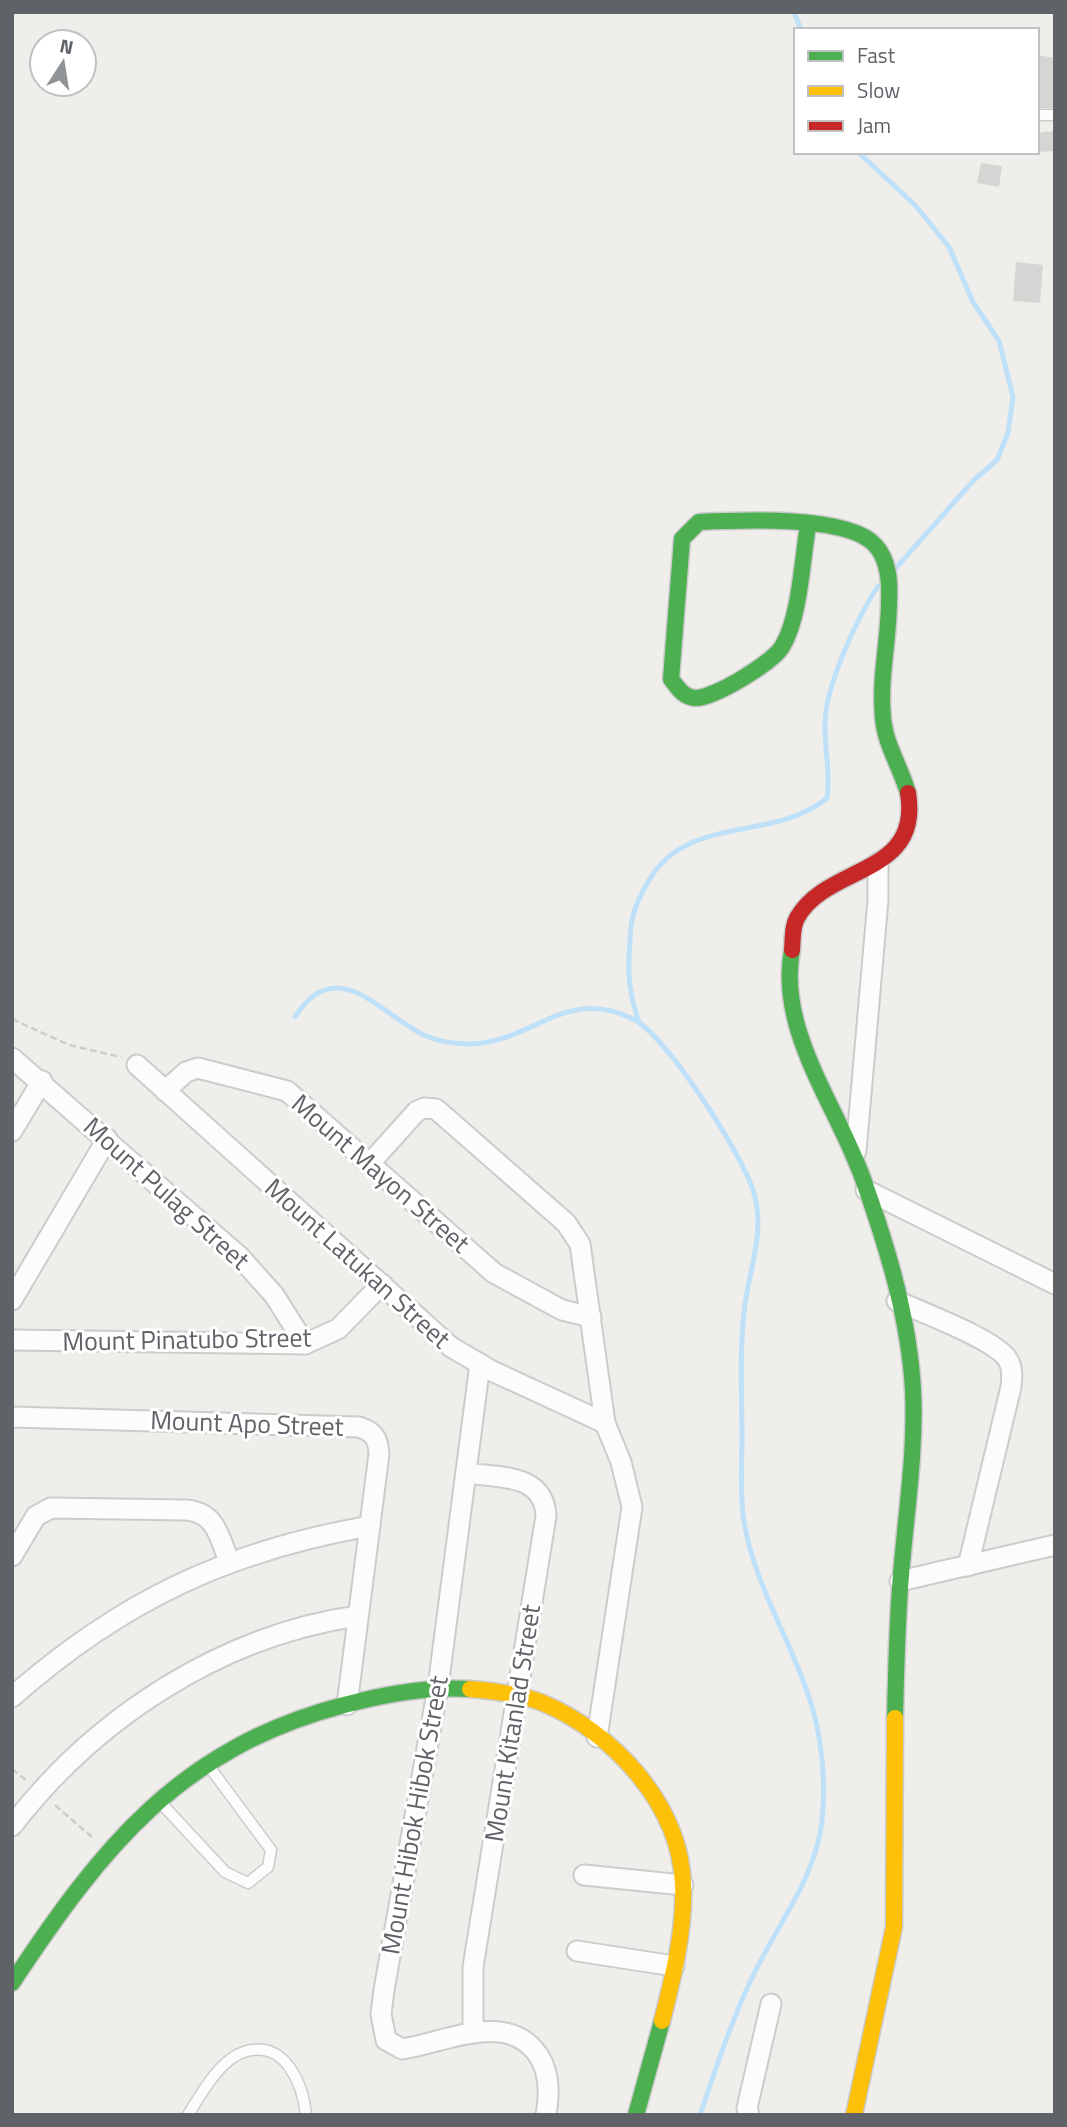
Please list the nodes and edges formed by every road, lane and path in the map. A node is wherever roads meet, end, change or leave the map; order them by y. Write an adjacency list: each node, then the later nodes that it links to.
1 (1042, 115): 2 (lane)
2 (1055, 115)
3 (808, 526): 3 (street); 4 (street)
4 (878, 863): 12 (street); 12 (street)
5 (12, 1019): 7 (path)
6 (12, 1058): 8 (street, Mount Pulag Street)
7 (137, 1065): 9 (street, Mount Latukan Street)
8 (42, 1081): 10 (street); 11 (street, Mount Pulag Street)
9 (166, 1091): 13 (street, Mount Mayon Street); 15 (street, Mount Latukan Street)
10 (12, 1131)
11 (107, 1139): 17 (street); 21 (street, Mount Pulag Street)
12 (855, 1156): 14 (street)
13 (370, 1162): 19 (street, Mount Mayon Street); 19 (street)
14 (866, 1190): 16 (street); 18 (street)
15 (382, 1284): 21 (street, Mount Pinatubo Street); 22 (street, Mount Latukan Street)
16 (1055, 1284)
17 (12, 1300)
18 (897, 1301): 30 (street); 31 (street)
19 (590, 1317): 24 (street)
20 (12, 1340): 21 (street, Mount Pinatubo Street)
21 (305, 1344)
22 (480, 1364): 24 (street, Mount Latukan Street); 25 (street, Mount Hibok Hibok Street)
23 (12, 1417): 26 (street, Mount Apo Street)
24 (605, 1423): 37 (street)
25 (466, 1473): 33 (street, Mount Hibok Hibok Street); 34 (street, Mount Kitanlad Street)
26 (370, 1526): 29 (street); 32 (street, Mount Apo Street)
27 (1055, 1545): 30 (street)
28 (12, 1556): 29 (street)
29 (229, 1562): 35 (street)
30 (968, 1566): 31 (street)
31 (900, 1581): 56 (street)
32 (358, 1616): 36 (street, Mount Apo Street); 40 (street)
33 (438, 1687): 34 (street); 36 (street); 50 (street, Mount Hibok Hibok Street)
34 (517, 1695): 37 (street); 50 (street, Mount Kitanlad Street)
35 (12, 1697)
36 (347, 1705): 38 (street)
37 (597, 1737): 45 (street)
38 (206, 1763): 41 (street); 41 (lane)
39 (12, 1769): 40 (path)
40 (40, 1793): 42 (street); 43 (path)
41 (159, 1800): 43 (street)
42 (12, 1826)
43 (108, 1851): 48 (street)
44 (584, 1875): 45 (street)
45 (683, 1885): 47 (street)
46 (577, 1951): 47 (street)
47 (674, 1966): 55 (street)
48 (12, 1983)
49 (771, 2004): 51 (street)
50 (472, 2033): 54 (street, Mount Hibok Hibok Street)
51 (746, 2112)
52 (188, 2115): 53 (lane)
53 (306, 2115)
54 (546, 2115)
55 (636, 2115)
56 (854, 2115)

